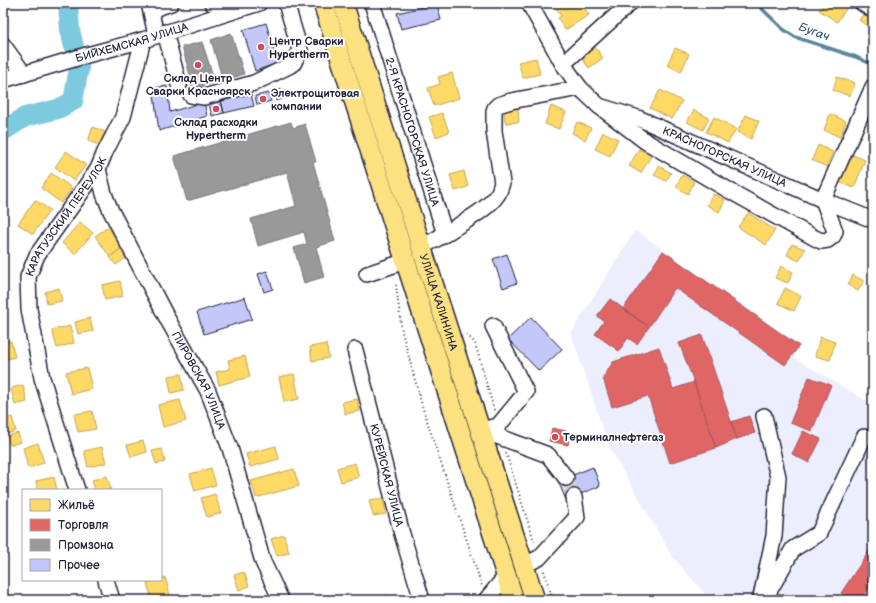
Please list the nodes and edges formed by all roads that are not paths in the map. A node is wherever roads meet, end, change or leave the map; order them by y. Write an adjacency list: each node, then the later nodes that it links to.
1 (170, 3): 12 (street)
2 (212, 3): 3 (street)
3 (217, 3)
4 (259, 3): 14 (street, БИЙХЕМСКАЯ УЛИЦА)
5 (286, 3): 22 (street)
6 (323, 3): 29 (main road, УЛИЦА КАЛИНИНА)
7 (343, 3): 28 (main road, УЛИЦА КАЛИНИНА)
8 (372, 3): 27 (street, 2-Я КРАСНОГОРСКАЯ УЛИЦА)
9 (529, 3): 16 (street, КРАСНОГОРСКАЯ УЛИЦА)
10 (630, 3): 16 (street)
11 (862, 3): 13 (street)
12 (150, 6): 14 (street)
13 (873, 10)
14 (155, 36): 17 (street, БИЙХЕМСКАЯ УЛИЦА); 19 (street); 24 (street, КАРАТУЗСКИЙ ПЕРЕУЛОК)
15 (3, 45): 17 (street)
16 (563, 64): 21 (street, КРАСНОГОРСКАЯ УЛИЦА)
17 (24, 74): 18 (street, БИЙХЕМСКАЯ УЛИЦА)
18 (3, 80)
19 (179, 85)
20 (873, 87): 25 (street)
21 (580, 88): 23 (street, КРАСНОГОРСКАЯ УЛИЦА); 27 (street)
22 (191, 95)
23 (599, 106): 25 (street, КРАСНОГОРСКАЯ УЛИЦА); 25 (street)
24 (98, 169): 40 (street, КАРАТУЗСКИЙ ПЕРЕУЛОК); 46 (street, ПИРОВСКАЯ УЛИЦА)
25 (823, 200): 26 (street, КРАСНОГОРСКАЯ УЛИЦА)
26 (873, 220)
27 (445, 234): 28 (street)
28 (421, 246): 33 (main road, УЛИЦА КАЛИНИНА)
29 (400, 263): 30 (street); 34 (main road, УЛИЦА КАЛИНИНА)
30 (367, 274)
31 (493, 326): 36 (street)
32 (355, 350): 47 (street, КУРЕЙСКАЯ УЛИЦА)
33 (458, 361): 34 (main road); 36 (main road, УЛИЦА КАЛИНИНА)
34 (439, 366): 37 (main road, УЛИЦА КАЛИНИНА)
35 (764, 416): 51 (street)
36 (480, 430): 37 (main road); 39 (street); 42 (main road, УЛИЦА КАЛИНИНА)
37 (461, 436): 43 (main road, УЛИЦА КАЛИНИНА)
38 (864, 437): 52 (street)
39 (566, 478)
40 (78, 489)
41 (574, 496): 42 (street)
42 (524, 565): 50 (main road, УЛИЦА КАЛИНИНА)
43 (506, 576): 48 (street); 49 (main road, УЛИЦА КАЛИНИНА)
44 (106, 581): 45 (street)
45 (112, 600)
46 (281, 600)
47 (422, 600)
48 (486, 600)
49 (514, 600)
50 (535, 600)
51 (760, 600)
52 (764, 600)

